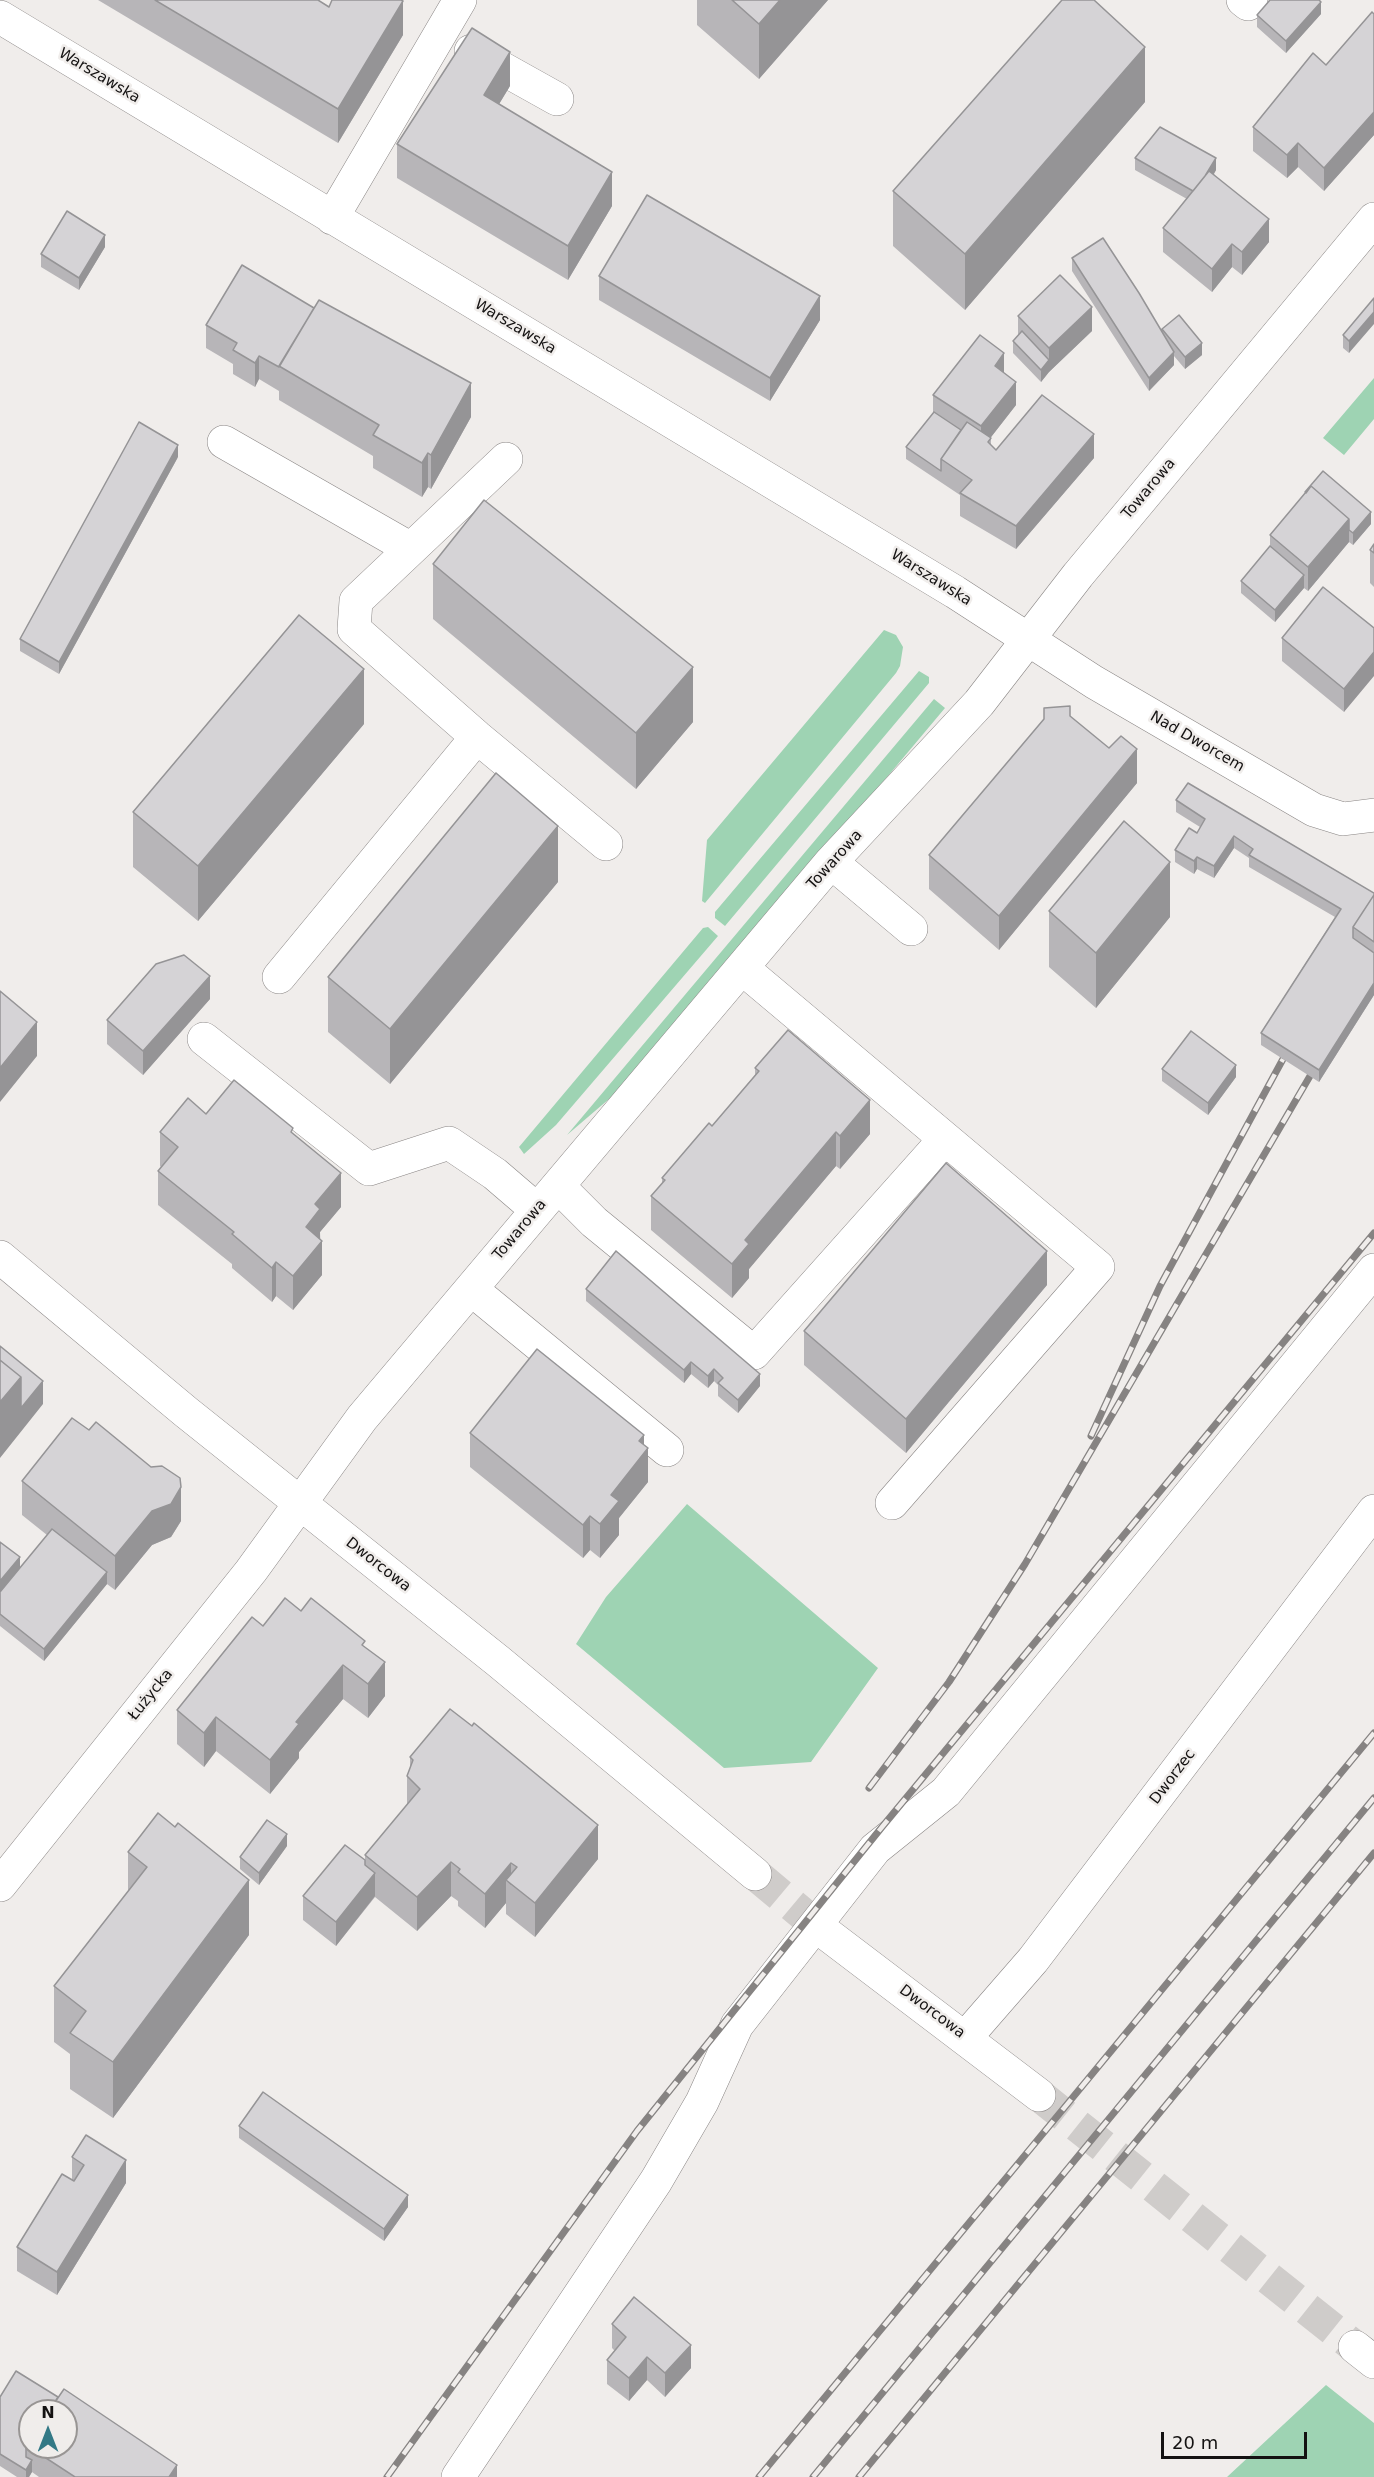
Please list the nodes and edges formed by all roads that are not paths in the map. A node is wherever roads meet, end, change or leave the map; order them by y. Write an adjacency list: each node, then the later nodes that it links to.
1 (460, 0): 5 (street)
2 (1243, 0): 3 (street)
3 (1251, 0)
4 (0, 17): 7 (street, Warszawska)
5 (441, 34): 6 (street); 7 (street)
6 (557, 99)
7 (332, 218): 12 (street, Warszawska)
8 (1374, 219): 12 (street, Towarowa)
9 (224, 442): 11 (street)
10 (506, 459): 11 (street)
11 (411, 549): 13 (street)
12 (1028, 640): 14 (street, Nad Dworcem); 16 (street, Towarowa)
13 (477, 737): 15 (street); 19 (street)
14 (1374, 815)
15 (606, 844)
16 (831, 862): 17 (street); 18 (street, Towarowa)
17 (911, 929)
18 (742, 968): 21 (street); 22 (street, Towarowa)
19 (279, 977)
20 (204, 1039): 22 (street)
21 (945, 1139): 22 (street); 28 (street)
22 (548, 1198): 25 (street, Towarowa)
23 (0, 1257): 27 (street, Dworcowa)
24 (1374, 1270): 35 (street)
25 (471, 1289): 26 (street); 27 (street, Towarowa)
26 (667, 1450)
27 (299, 1503): 30 (street, Dworcowa); 31 (street, Łużycka)
28 (892, 1503)
29 (1374, 1511): 33 (street, Dworzec)
30 (755, 1874)
31 (0, 1885)
32 (823, 1931): 33 (street, Dworcowa)
33 (966, 2037): 34 (street, Dworcowa)
34 (1039, 2095)
35 (458, 2477)

